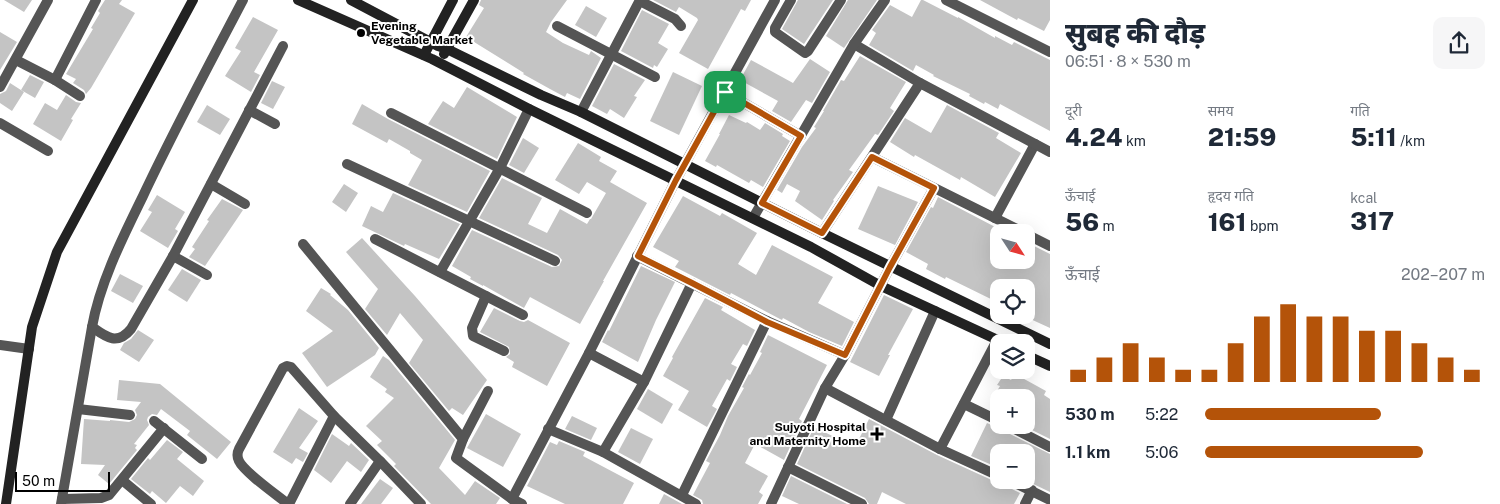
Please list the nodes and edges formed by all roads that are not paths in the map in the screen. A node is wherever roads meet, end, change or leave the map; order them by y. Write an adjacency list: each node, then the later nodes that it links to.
1 (48, 0): 24 (street)
2 (96, 0): 27 (street)
3 (193, 0): 77 (street)
4 (243, 0): 73 (street)
5 (298, 0): 23 (street)
6 (351, 0): 17 (street)
7 (453, 0): 17 (street)
8 (474, 0): 20 (street)
9 (775, 0): 30 (street)
10 (791, 0): 11 (street)
11 (841, 0)
12 (885, 0): 18 (street)
13 (946, 0): 21 (street)
14 (640, 1): 16 (street); 22 (street)
15 (557, 26): 22 (street)
16 (681, 26)
17 (430, 42): 20 (street); 23 (street)
18 (854, 44): 28 (street); 38 (street)
19 (283, 46): 33 (street)
20 (447, 49): 25 (street); 34 (street)
21 (1049, 49)
22 (611, 54): 26 (street); 34 (street)
23 (424, 55): 25 (street)
24 (16, 60): 27 (street); 29 (street)
25 (440, 63): 32 (street)
26 (655, 77)
27 (55, 80): 31 (street)
28 (920, 83): 39 (street); 42 (street)
29 (0, 87)
30 (725, 92): 38 (street); 44 (street)
31 (80, 96)
32 (529, 109): 45 (street); 46 (street)
33 (250, 110): 37 (street); 47 (street)
34 (581, 112): 44 (street)
35 (391, 113): 45 (street)
36 (0, 124): 40 (street)
37 (276, 124)
38 (801, 136): 49 (street)
39 (1034, 144): 41 (street); 53 (street)
40 (48, 151)
41 (1050, 152)
42 (872, 157): 48 (street); 56 (street)
43 (347, 164): 54 (street)
44 (685, 165): 46 (street); 49 (street)
45 (500, 168): 51 (street); 54 (street)
46 (676, 180): 52 (street); 62 (street)
47 (211, 184): 50 (street); 61 (street)
48 (934, 188): 53 (street); 64 (street)
49 (762, 203): 52 (street); 56 (street)
50 (245, 204)
51 (587, 213)
52 (753, 218): 68 (street)
53 (995, 218): 55 (street)
54 (470, 221): 63 (street); 65 (street)
55 (1007, 224)
56 (822, 233): 64 (street)
57 (1035, 238): 60 (street)
58 (375, 239): 65 (street)
59 (303, 244): 97 (street)
60 (1050, 246)
61 (173, 256): 66 (street); 73 (street)
62 (638, 256): 67 (street); 79 (street)
63 (555, 262)
64 (890, 267): 68 (street); 75 (street)
65 (440, 272): 69 (street)
66 (207, 275)
67 (692, 283): 72 (street); 84 (street)
68 (881, 286): 70 (street); 80 (street)
69 (486, 296): 71 (street); 78 (street)
70 (935, 311): 74 (street); 92 (street)
71 (523, 315)
72 (767, 322): 80 (street); 107 (street)
73 (92, 327): 88 (street)
74 (990, 337)
75 (1050, 344)
76 (0, 345): 77 (street)
77 (29, 349): 111 (street)
78 (504, 351)
79 (589, 354): 84 (street); 95 (street)
80 (845, 355): 85 (street)
81 (990, 357): 87 (street)
82 (1035, 359): 83 (street)
83 (1050, 366)
84 (644, 382): 100 (street)
85 (825, 388): 92 (street); 103 (street)
86 (488, 391): 97 (street)
87 (964, 404): 91 (street); 99 (street)
88 (78, 408): 89 (street); 110 (street)
89 (130, 415)
90 (334, 416): 102 (street); 113 (street); 113 (street)
91 (990, 417)
92 (886, 420): 99 (street)
93 (154, 421): 94 (street)
94 (164, 428): 101 (street); 105 (street)
95 (548, 429): 100 (street); 108 (street)
96 (1025, 434): 98 (street)
97 (463, 439): 108 (street)
98 (1050, 447)
99 (940, 449): 104 (street)
100 (604, 452): 107 (street)
101 (202, 459)
102 (380, 461): 114 (street); 115 (street)
103 (788, 467): 118 (street); 119 (street)
104 (990, 472)
105 (122, 480): 110 (street); 112 (street)
106 (1032, 490): 109 (street); 120 (street)
107 (682, 495): 117 (street)
108 (512, 499): 116 (street)
109 (1050, 500)
110 (62, 501)
111 (6, 504)
112 (151, 504)
113 (288, 504)
114 (350, 504)
115 (421, 504)
116 (522, 504)
117 (696, 504)
118 (771, 504)
119 (862, 504)
120 (1025, 504)

